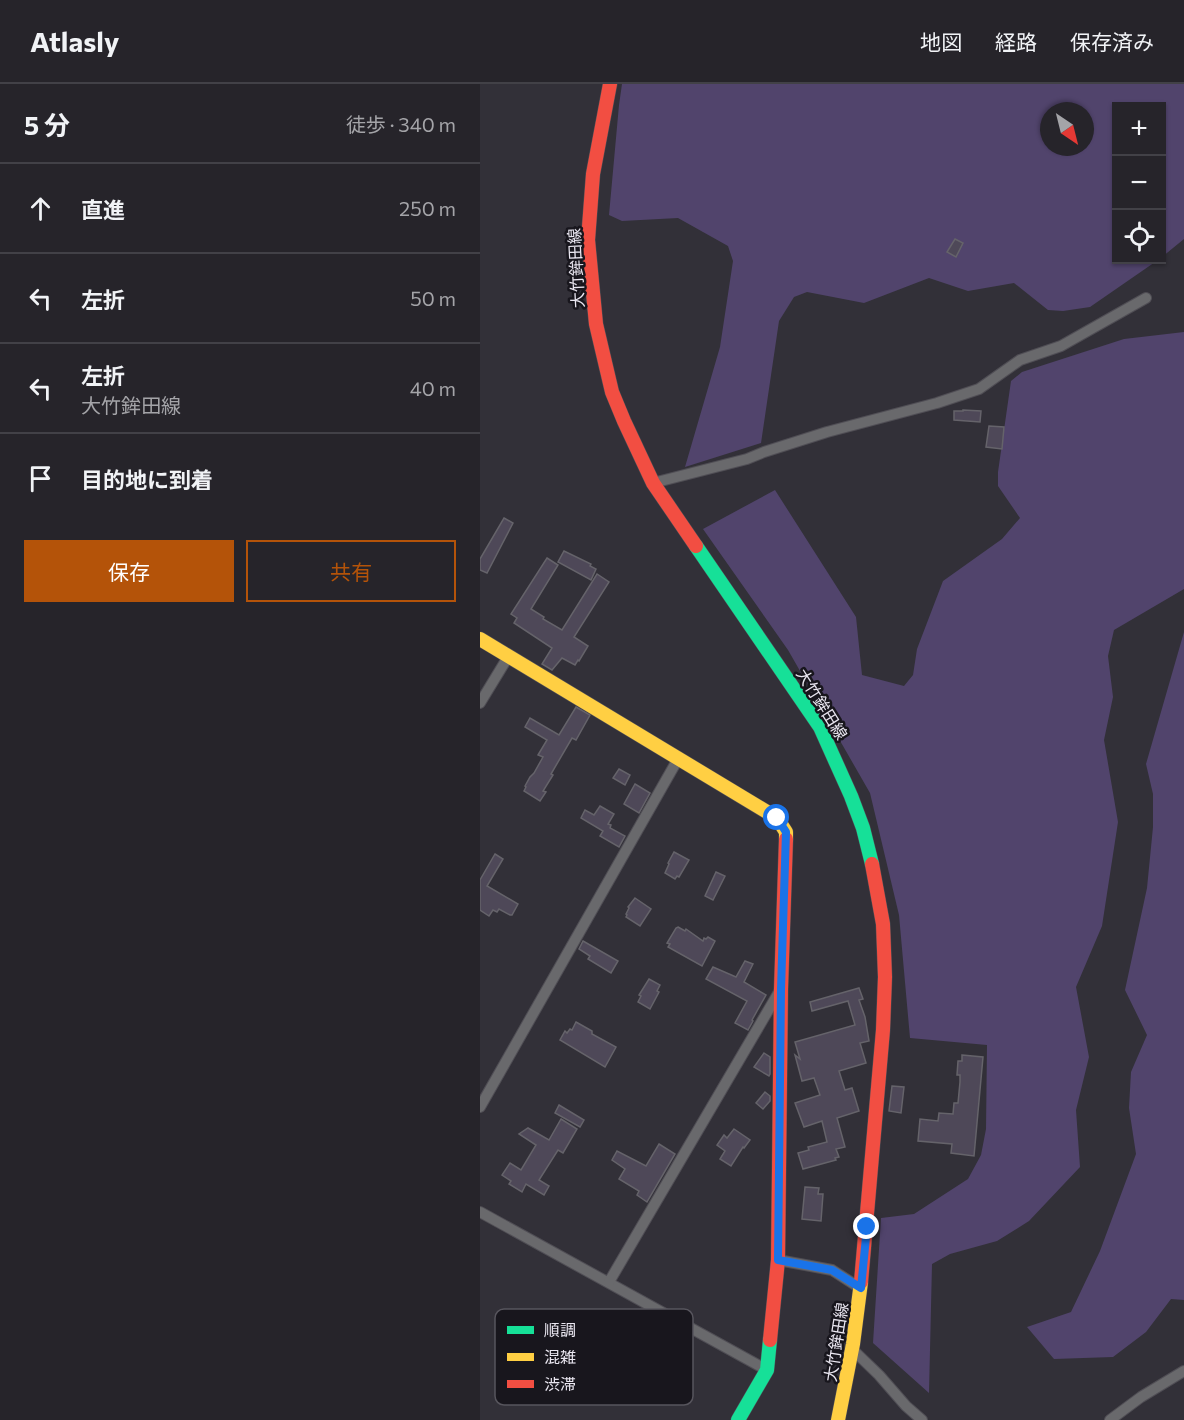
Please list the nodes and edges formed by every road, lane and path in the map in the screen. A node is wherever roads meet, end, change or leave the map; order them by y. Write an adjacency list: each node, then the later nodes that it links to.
1 (610, 84): 3 (main road, 大竹鉾田線)
2 (1146, 298): 3 (street)
3 (653, 483): 13 (main road, 大竹鉾田線)
4 (480, 639): 5 (main road)
5 (508, 657): 6 (street); 7 (main road)
6 (480, 703)
7 (678, 759): 8 (main road); 9 (street)
8 (781, 989): 11 (main road); 12 (street)
9 (480, 1107)
10 (480, 1212): 12 (street)
11 (778, 1260): 13 (street); 17 (main road)
12 (609, 1282): 14 (street)
13 (861, 1288): 16 (main road, 大竹鉾田線)
14 (657, 1309)
15 (693, 1329): 17 (street)
16 (852, 1348): 20 (main road, 大竹鉾田線); 21 (street)
17 (767, 1370): 19 (main road)
18 (1184, 1371): 22 (street)
19 (738, 1420)
20 (838, 1420)
21 (922, 1420)
22 (1109, 1420)

